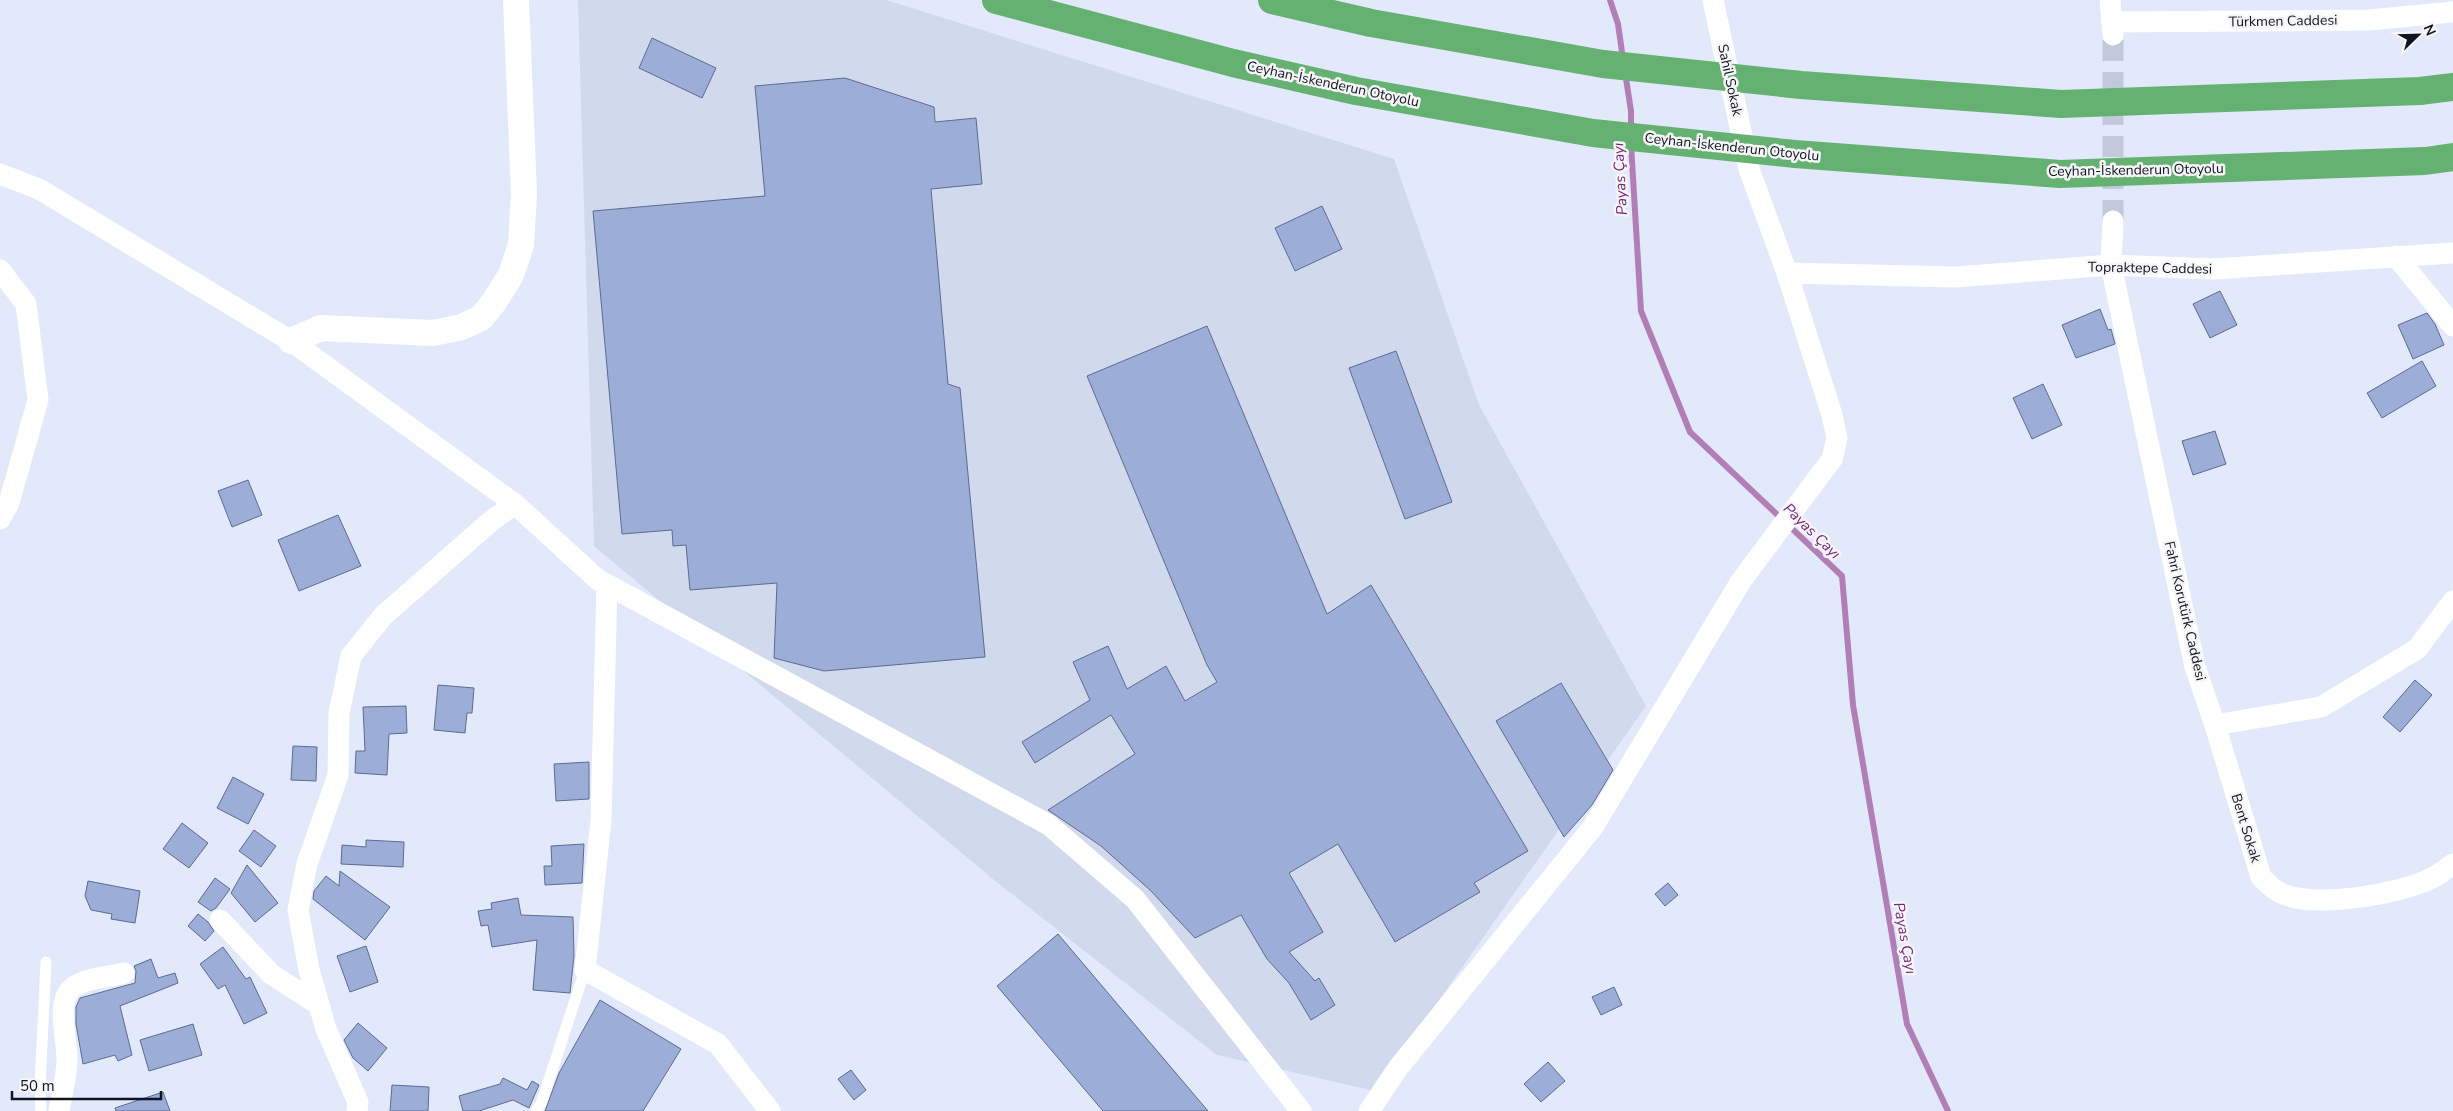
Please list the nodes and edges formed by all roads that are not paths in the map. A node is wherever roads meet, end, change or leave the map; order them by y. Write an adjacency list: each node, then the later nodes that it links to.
1 (516, 0): 17 (street)
2 (996, 0): 8 (highway, Ceyhan-İskenderun Otoyolu)
3 (1272, 0): 7 (highway)
4 (1713, 0): 15 (street, Sahil Sokak)
5 (2110, 0): 6 (street, Türkmen Caddesi)
6 (2453, 12)
7 (2453, 87)
8 (2453, 157)
9 (0, 174): 17 (street)
10 (2113, 221): 13 (street, Fahri Korutürk Caddesi)
11 (2453, 252): 12 (street, Topraktepe Caddesi)
12 (2396, 256): 13 (street, Topraktepe Caddesi); 16 (street)
13 (2111, 265): 15 (street, Topraktepe Caddesi); 22 (street, Fahri Korutürk Caddesi)
14 (0, 270): 19 (street)
15 (1787, 273): 35 (street, Sahil Sokak)
16 (2453, 326)
17 (291, 341): 18 (street)
18 (515, 504): 20 (street); 28 (street)
19 (0, 519)
20 (607, 585): 26 (street); 34 (street)
21 (2453, 601): 22 (street)
22 (2215, 725): 23 (street, Bent Sokak)
23 (2453, 864)
24 (220, 920): 28 (street)
25 (46, 962): 29 (lane)
26 (586, 970): 32 (lane); 33 (street)
27 (124, 974): 30 (street)
28 (319, 1005): 31 (street)
29 (42, 1111)
30 (59, 1111)
31 (358, 1111)
32 (536, 1111)
33 (770, 1111)
34 (1301, 1111)
35 (1369, 1111)

